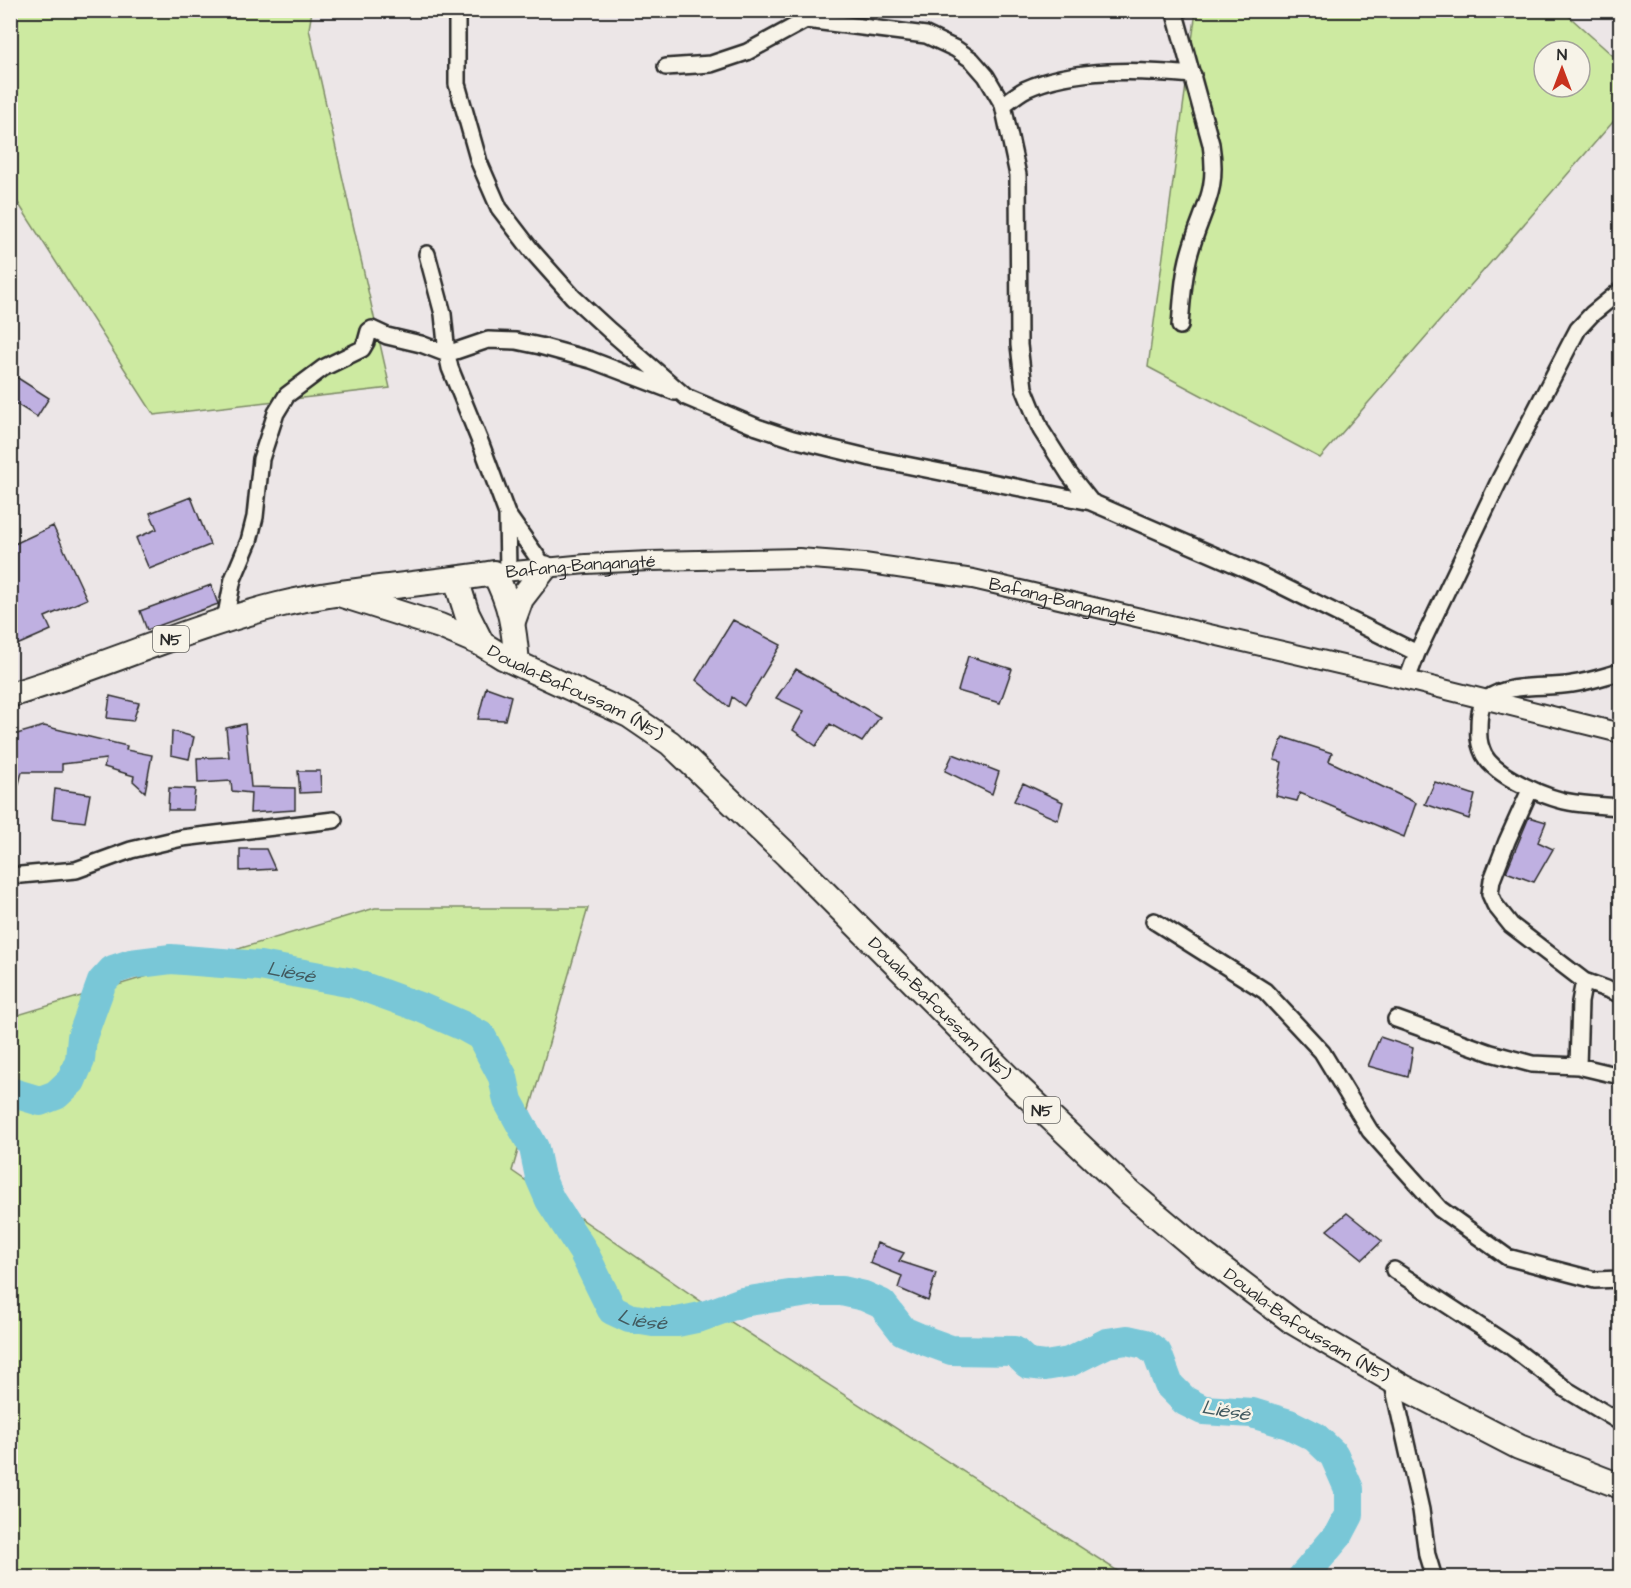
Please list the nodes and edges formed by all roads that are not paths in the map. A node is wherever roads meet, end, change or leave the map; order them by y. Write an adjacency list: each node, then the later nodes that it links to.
1 (457, 10): 12 (street)
2 (792, 10): 4 (street)
3 (1174, 10): 6 (street)
4 (806, 20): 5 (street); 7 (street)
5 (666, 68)
6 (1193, 75): 7 (street); 10 (street)
7 (1003, 105): 13 (street)
8 (427, 254): 11 (street)
9 (1620, 291): 22 (street)
10 (1180, 326)
11 (447, 354): 12 (street); 14 (street); 19 (street)
12 (686, 396): 13 (street)
13 (1091, 502): 22 (street)
14 (507, 514): 15 (street); 16 (street)
15 (545, 568): 16 (street, Bafang-Bangangté); 20 (highway); 25 (street, Bafang-Bangangté)
16 (501, 573): 17 (highway, N5); 20 (highway)
17 (456, 579): 18 (highway, N5); 21 (highway, Douala-Bafoussam (N5))
18 (334, 593): 19 (highway, N5); 21 (highway)
19 (225, 620): 26 (highway, N5)
20 (513, 621): 23 (highway)
21 (482, 644): 23 (highway, Douala-Bafoussam (N5) / N5)
22 (1417, 653): 25 (street)
23 (517, 663): 41 (highway, Douala-Bafoussam (N5) / N5)
24 (1620, 672): 27 (street)
25 (1407, 680): 27 (street, Bafang-Bangangté)
26 (10, 695)
27 (1485, 700): 28 (street, Bafang-Bangangté); 29 (street)
28 (1620, 733)
29 (1530, 790): 30 (street); 34 (street)
30 (1620, 807)
31 (334, 819): 32 (street)
32 (10, 876)
33 (1154, 921): 40 (street)
34 (1584, 981): 35 (street); 37 (street)
35 (1620, 994)
36 (1396, 1019): 37 (street)
37 (1578, 1066): 38 (street)
38 (1620, 1076)
39 (1394, 1270): 42 (street)
40 (1620, 1279)
41 (1392, 1380): 43 (highway, Douala-Bafoussam (N5) / N5); 44 (street)
42 (1620, 1422)
43 (1620, 1486)
44 (1434, 1578)

